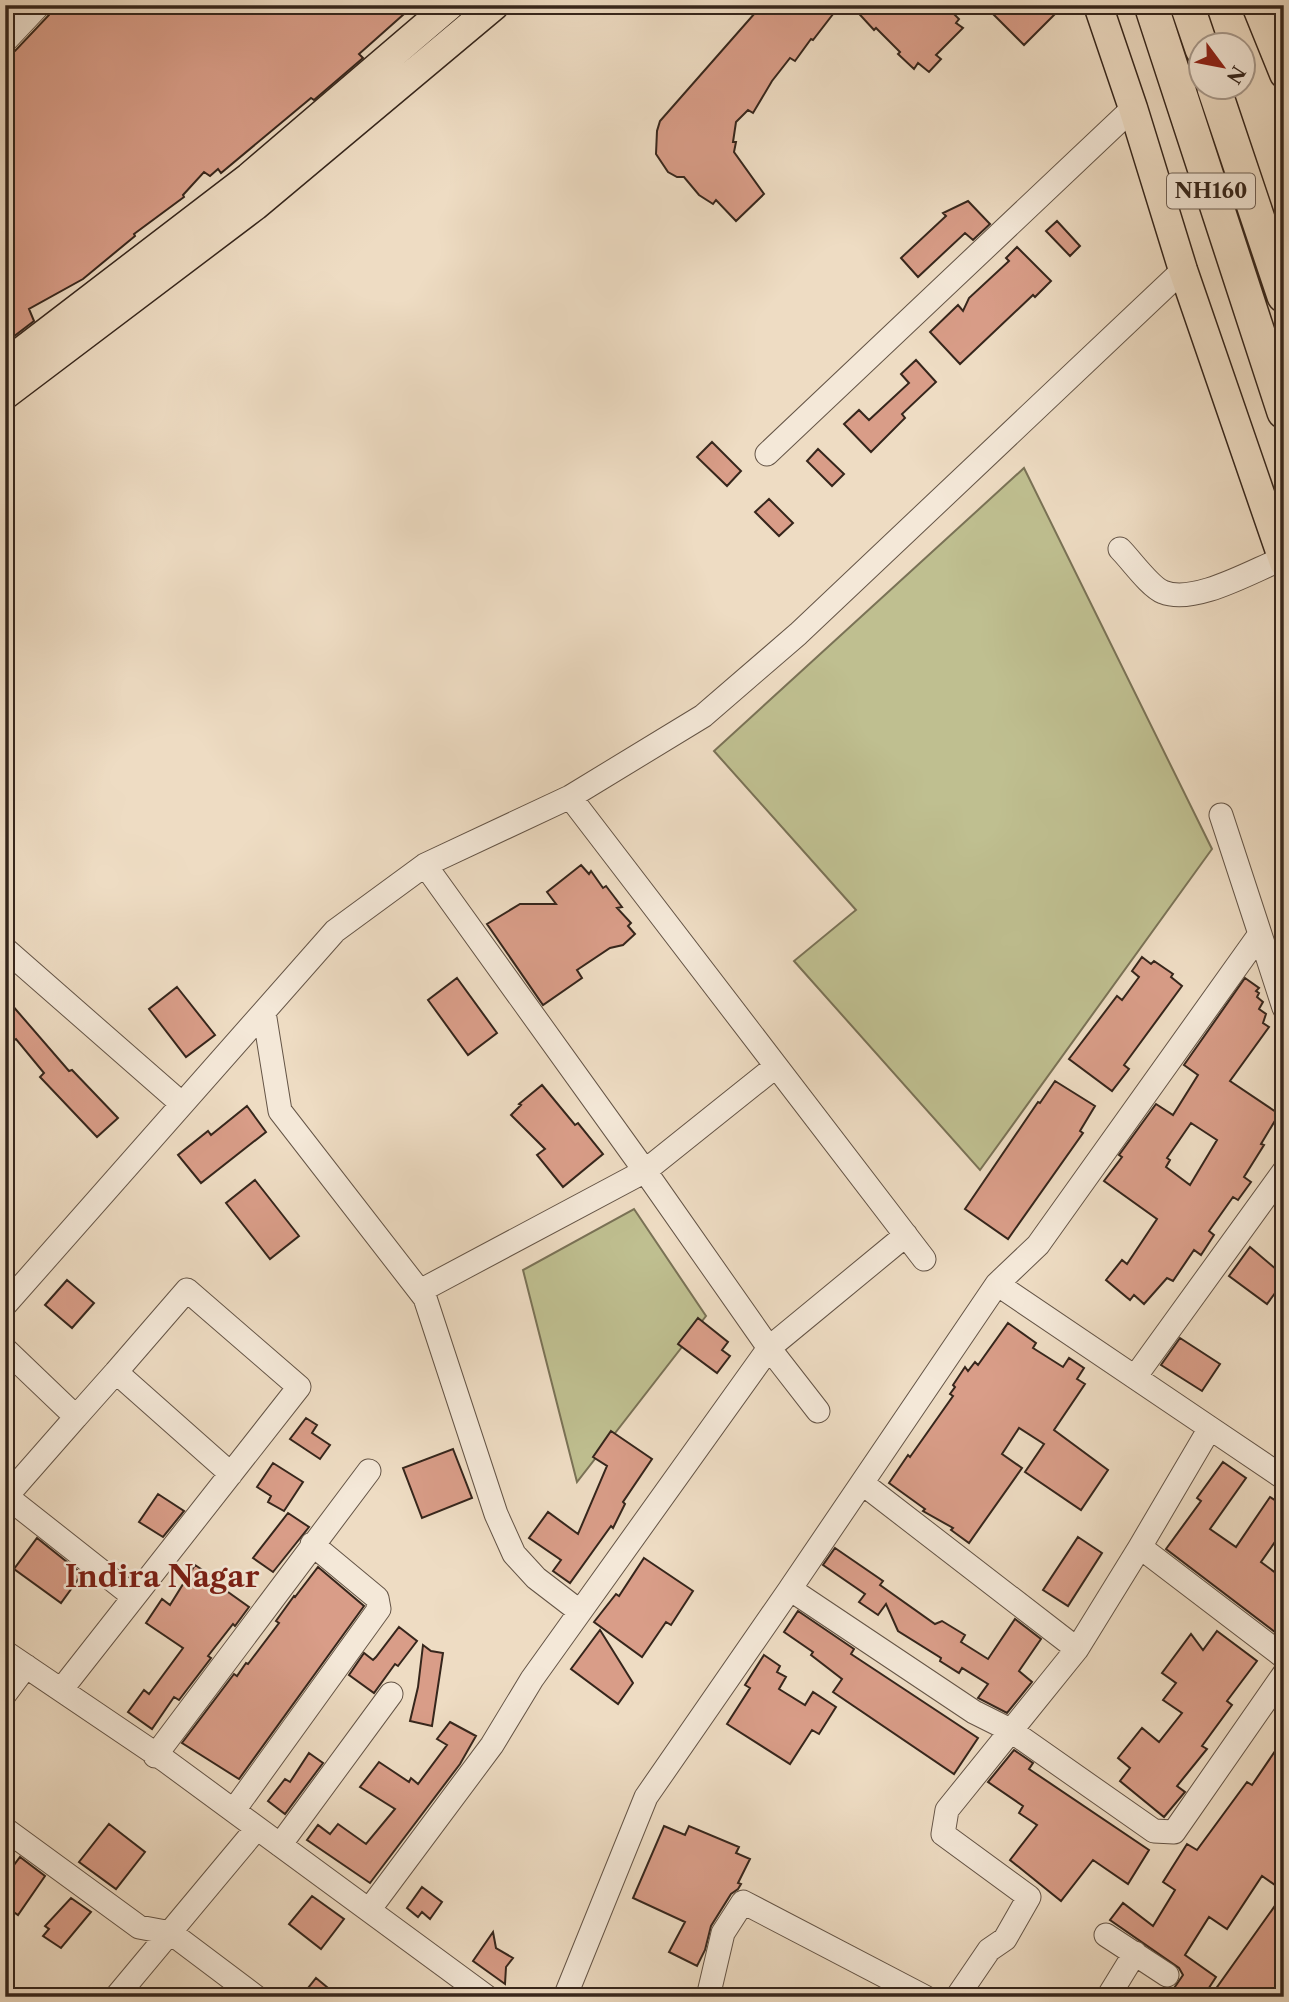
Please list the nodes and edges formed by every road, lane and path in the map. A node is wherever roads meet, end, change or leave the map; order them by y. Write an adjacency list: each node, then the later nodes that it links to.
1 (39, 5): 10 (street)
2 (495, 5): 8 (main road)
3 (1098, 5): 13 (main road)
4 (1151, 5): 18 (highway, NH160)
5 (1187, 5): 9 (highway)
6 (1256, 5): 11 (main road)
7 (448, 6): 8 (street); 16 (main road)
8 (468, 27): 17 (main road)
9 (1196, 32)
10 (5, 41)
11 (1284, 73)
12 (1219, 102): 15 (highway, NH160)
13 (1133, 107): 14 (main road); 19 (street)
14 (1183, 270): 21 (main road); 22 (street)
15 (1284, 296)
16 (5, 363)
17 (5, 395)
18 (1284, 412)
19 (767, 454)
20 (1120, 549): 21 (street)
21 (1283, 561)
22 (570, 797): 24 (street); 29 (street)
23 (1221, 815): 25 (street)
24 (425, 865): 28 (street); 31 (street)
25 (1260, 934): 27 (street); 35 (street)
26 (5, 950): 30 (street)
27 (1284, 1008)
28 (264, 1012): 30 (street); 36 (street)
29 (775, 1067): 31 (street); 33 (street)
30 (182, 1104): 37 (street)
31 (645, 1171): 36 (street); 38 (street)
32 (1284, 1171): 41 (street)
33 (906, 1235): 34 (street); 38 (street)
34 (924, 1259)
35 (997, 1284): 41 (street); 48 (street)
36 (420, 1292): 54 (street)
37 (5, 1305)
38 (769, 1348): 42 (street); 54 (street)
39 (5, 1349): 43 (street)
40 (116, 1371): 43 (street); 46 (street); 46 (street)
41 (1135, 1377): 44 (street)
42 (818, 1411)
43 (76, 1417): 49 (street)
44 (1210, 1428): 47 (street); 51 (street)
45 (369, 1471): 50 (street)
46 (231, 1474): 53 (street)
47 (1284, 1478)
48 (862, 1483): 52 (street); 55 (street)
49 (6, 1497): 53 (street)
50 (312, 1544): 64 (street); 65 (street)
51 (1140, 1547): 55 (street); 57 (street)
52 (790, 1589): 63 (street); 77 (street)
53 (134, 1597): 60 (street)
54 (579, 1611): 69 (street)
55 (1077, 1648): 63 (street)
56 (5, 1652): 58 (street)
57 (1284, 1657)
58 (26, 1666): 60 (street); 61 (street)
59 (1284, 1674): 63 (street)
60 (61, 1690): 64 (street)
61 (5, 1694)
62 (391, 1694): 68 (street)
63 (1010, 1730): 80 (street)
64 (155, 1756): 65 (street)
65 (234, 1810): 66 (street)
66 (257, 1828): 68 (street); 70 (street)
67 (5, 1829): 70 (street)
68 (280, 1845): 69 (street)
69 (369, 1910): 76 (street)
70 (171, 1933): 74 (street); 75 (street)
71 (1105, 1935): 72 (street)
72 (1135, 1953): 73 (street); 81 (street)
73 (1167, 1975)
74 (116, 1997)
75 (256, 1997)
76 (486, 1997)
77 (565, 1997)
78 (708, 1997): 79 (street)
79 (925, 1997)
80 (957, 1997)
81 (1108, 1997)

